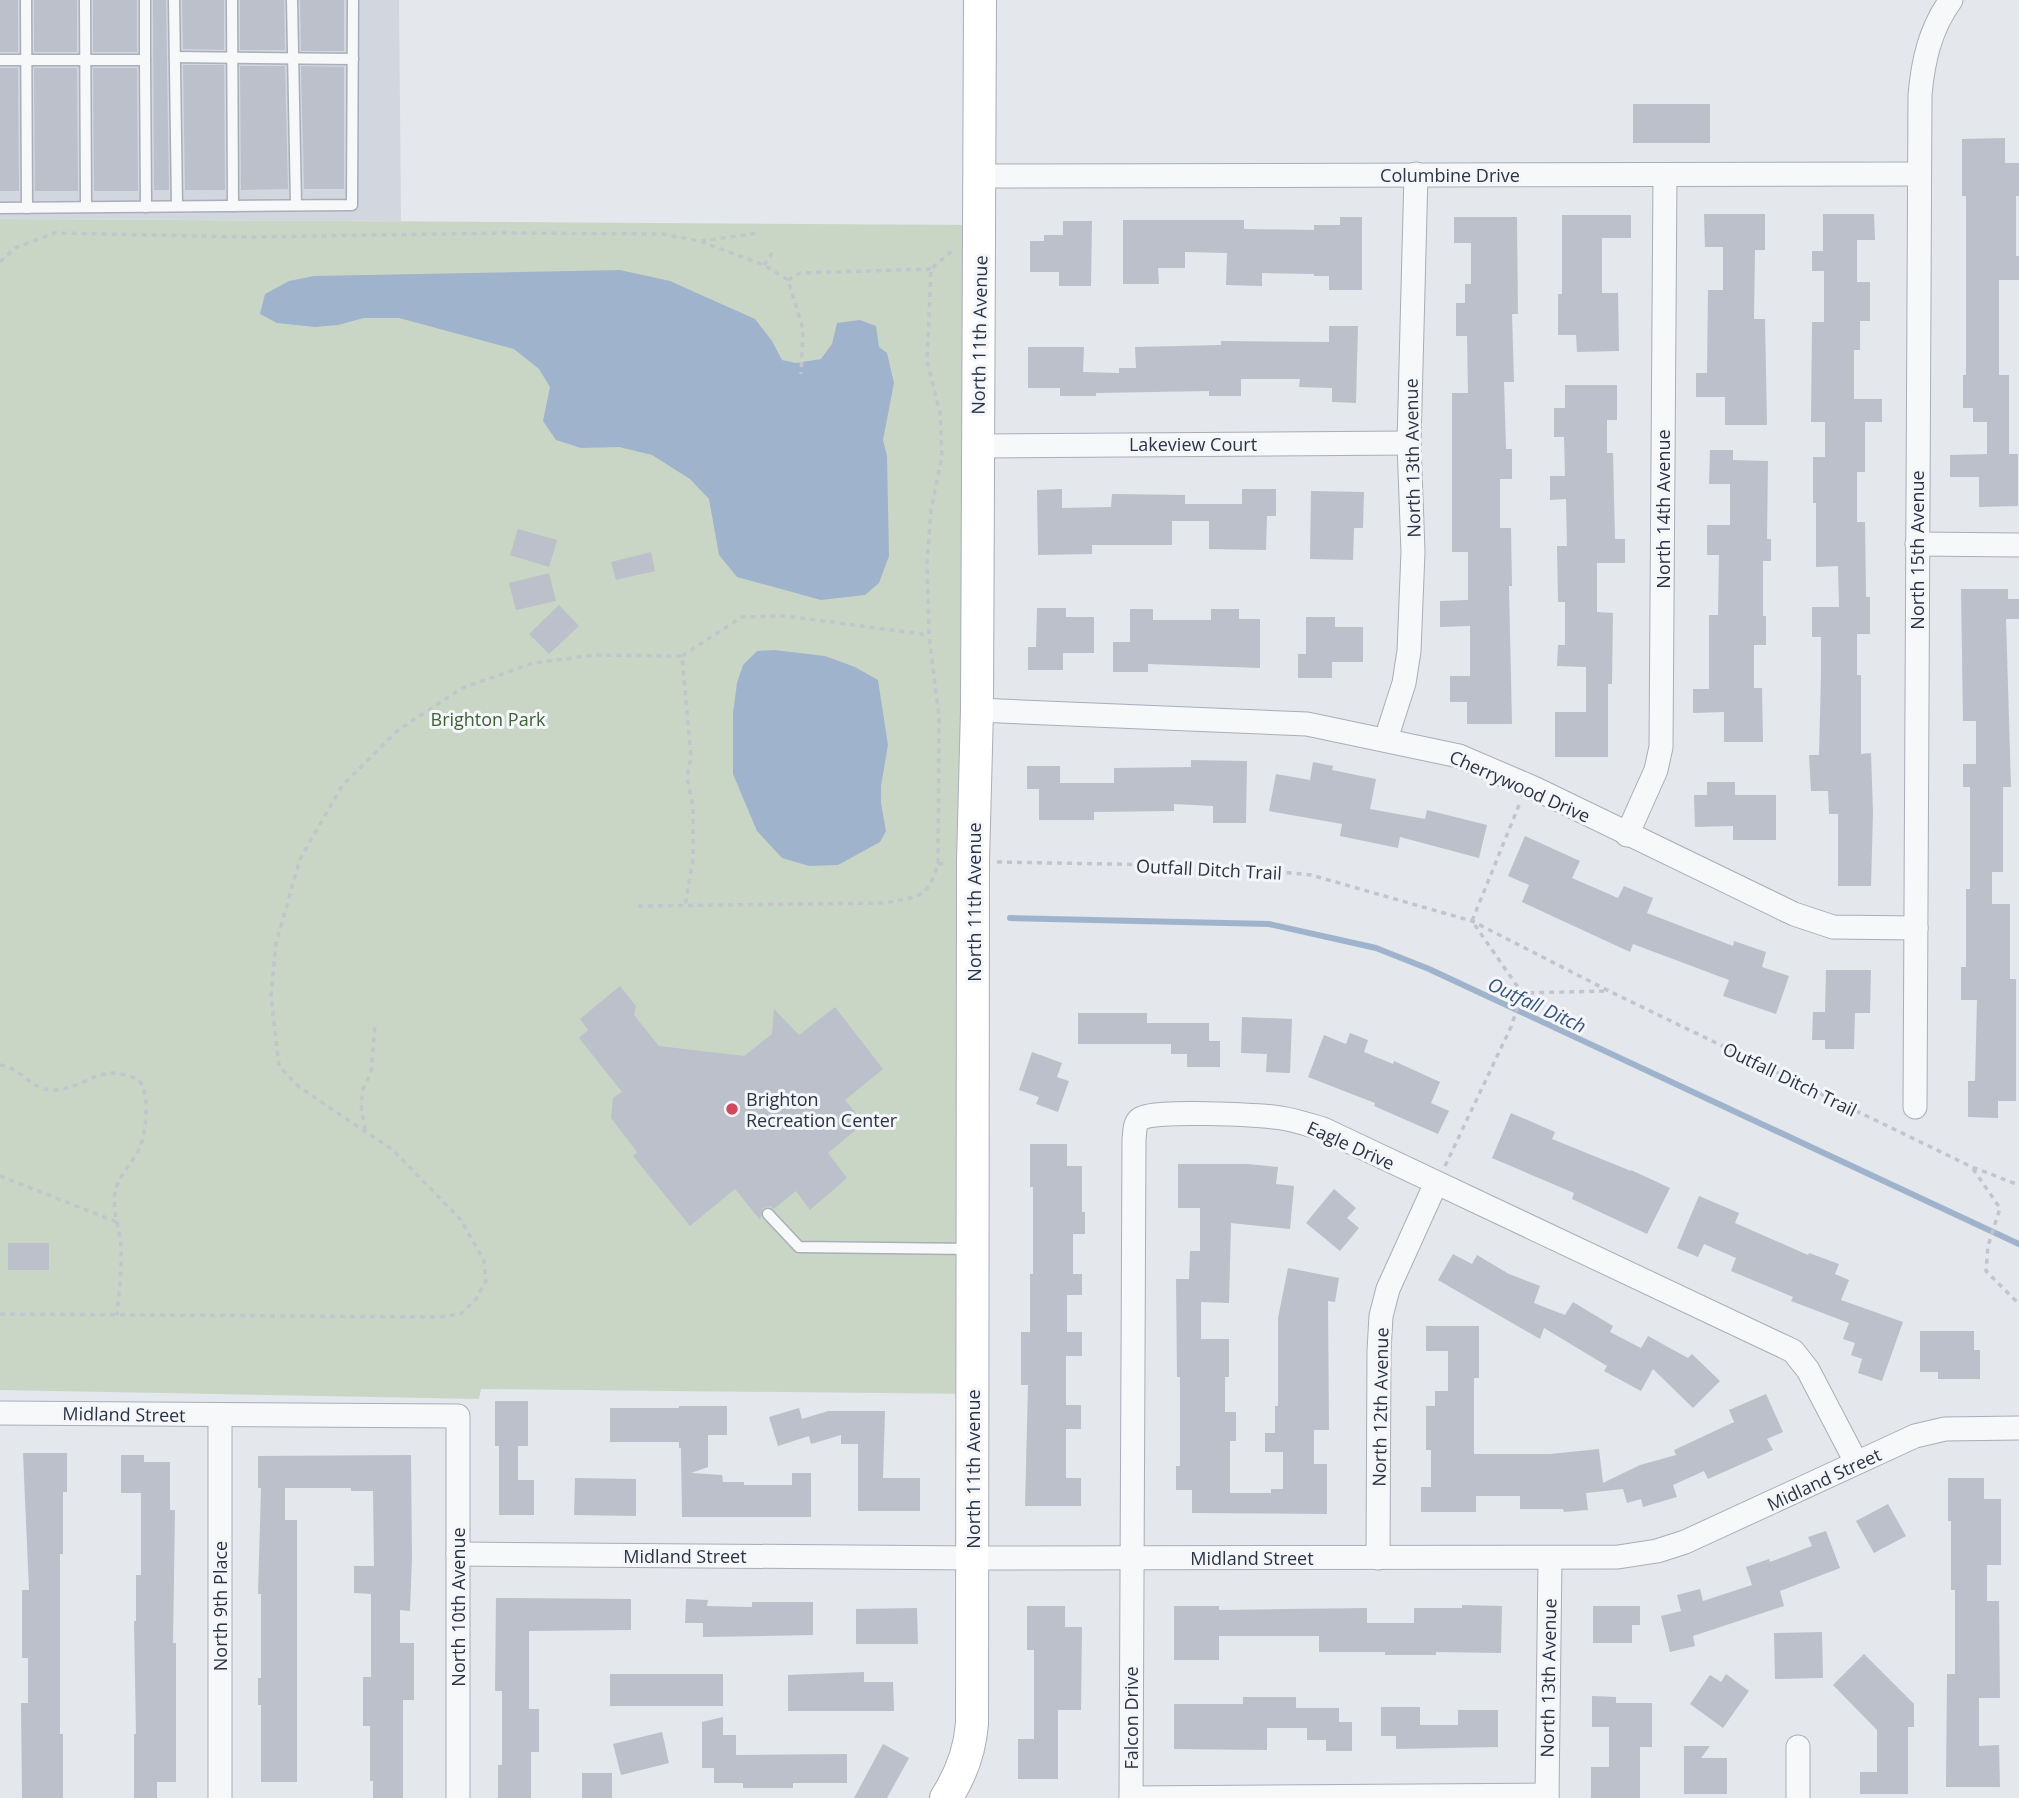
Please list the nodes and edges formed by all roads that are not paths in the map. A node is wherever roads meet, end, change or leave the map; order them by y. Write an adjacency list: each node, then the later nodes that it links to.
1 (26, 0): 15 (lane)
2 (85, 0): 16 (lane)
3 (145, 0): 17 (lane)
4 (174, 0): 10 (lane)
5 (232, 0): 11 (lane)
6 (292, 0): 12 (lane)
7 (353, 0): 13 (lane)
8 (980, 0): 20 (street, North 11th Avenue)
9 (1951, 0): 19 (street, North 15th Avenue)
10 (175, 57): 11 (lane); 24 (lane)
11 (232, 58): 12 (lane); 25 (lane)
12 (293, 58): 13 (lane); 22 (lane)
13 (353, 59): 22 (lane)
14 (0, 60): 15 (lane)
15 (27, 60): 16 (lane); 28 (lane)
16 (86, 60): 17 (lane); 26 (lane)
17 (145, 60): 23 (lane)
18 (1416, 174): 20 (street, Columbine Drive); 21 (street, Columbine Drive); 29 (street, North 13th Avenue)
19 (1919, 174): 21 (street, Columbine Drive); 31 (street, North 15th Avenue)
20 (981, 176): 30 (street, North 11th Avenue)
21 (1665, 176): 35 (street, North 14th Avenue)
22 (296, 205): 25 (lane)
23 (146, 206): 24 (lane); 26 (lane)
24 (177, 206): 25 (lane)
25 (233, 206)
26 (86, 207): 28 (lane)
27 (0, 208): 28 (lane)
28 (27, 208)
29 (1409, 443): 30 (street, Lakeview Court); 34 (street, North 13th Avenue)
30 (977, 446): 33 (street, North 11th Avenue)
31 (1917, 544): 32 (street); 36 (street, North 15th Avenue)
32 (2019, 545)
33 (977, 710): 34 (street, Cherrywood Drive); 40 (street, North 11th Avenue)
34 (1386, 740): 35 (street, Cherrywood Drive)
35 (1627, 835): 36 (street, Cherrywood Drive)
36 (1916, 928): 37 (street, North 15th Avenue)
37 (1915, 1107)
38 (1436, 1183): 45 (street, Eagle Drive); 48 (street, Eagle Drive); 49 (street, North 12th Avenue)
39 (768, 1214): 40 (lane)
40 (973, 1249): 47 (street, North 11th Avenue)
41 (0, 1413): 42 (street, Midland Street)
42 (220, 1415): 43 (street, Midland Street); 53 (street, North 9th Place)
43 (458, 1416): 46 (street, North 10th Avenue)
44 (2019, 1428): 45 (street, Midland Street)
45 (1856, 1462): 50 (street, Midland Street)
46 (458, 1555): 47 (street, Midland Street); 54 (street, North 10th Avenue)
47 (973, 1558): 48 (street, Midland Street); 55 (street, North 11th Avenue)
48 (1132, 1558): 49 (street, Midland Street); 52 (street, Falcon Drive)
49 (1378, 1558): 50 (street, Midland Street)
50 (1550, 1558): 52 (street, North 13th Avenue)
51 (1798, 1747): 56 (street)
52 (1547, 1797)
53 (220, 1798)
54 (458, 1798)
55 (946, 1798)
56 (1798, 1798)

